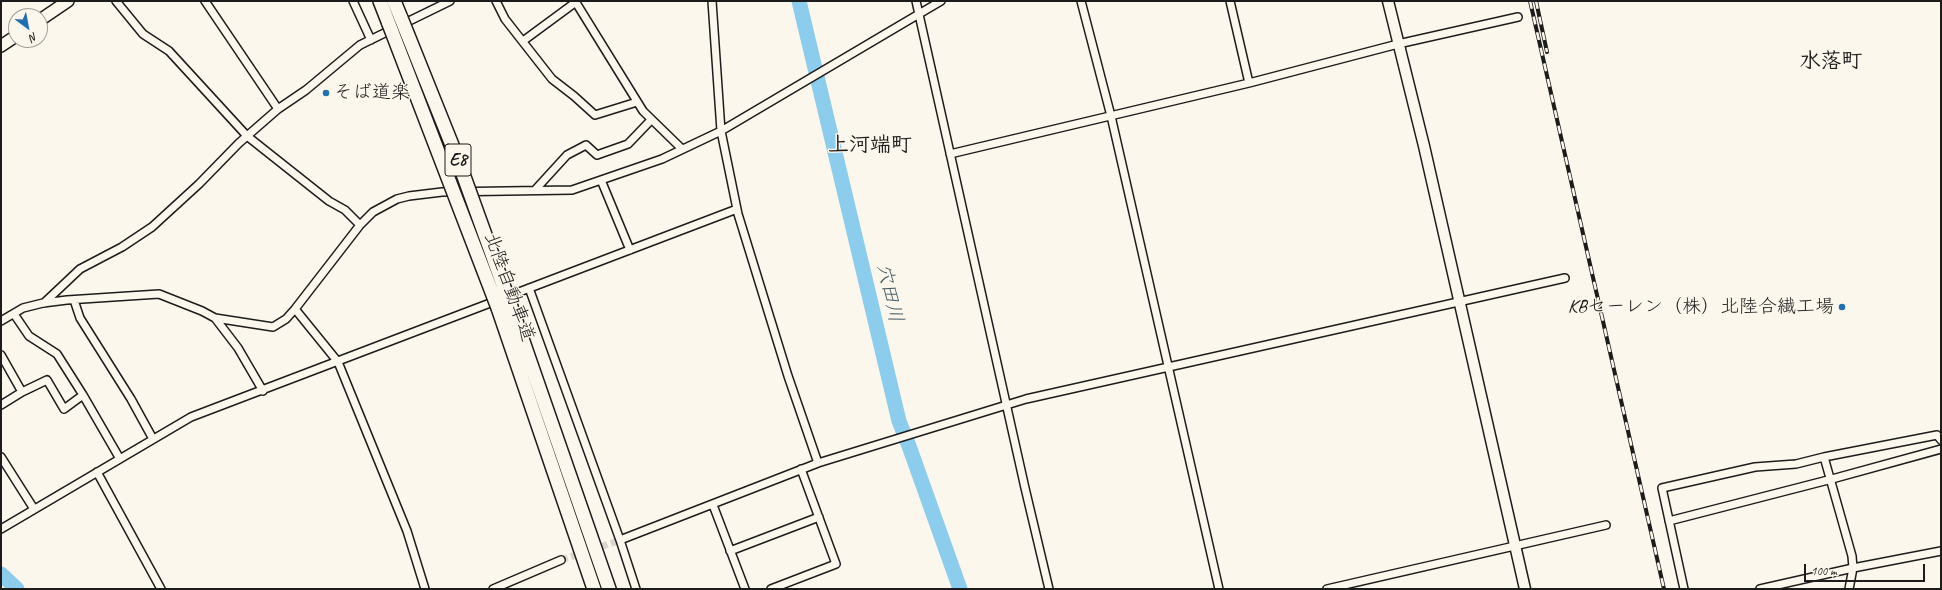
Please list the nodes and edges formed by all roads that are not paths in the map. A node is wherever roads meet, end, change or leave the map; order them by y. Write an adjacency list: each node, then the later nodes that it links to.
1 (68, 1): 17 (main road)
2 (116, 1): 28 (street)
3 (205, 1): 24 (street)
4 (353, 1): 19 (street)
5 (380, 1): 79 (highway, 北陸自動車道 / E8, bridge)
6 (394, 1): 80 (highway, 北陸自動車道 / E8, bridge)
7 (450, 1): 19 (street)
8 (496, 1): 20 (street)
9 (712, 1): 27 (street)
10 (916, 1): 16 (street)
11 (941, 1): 16 (street)
12 (1081, 1): 25 (street)
13 (1230, 1): 22 (street)
14 (1388, 1): 21 (street)
15 (575, 2): 20 (street); 23 (street)
16 (919, 13): 27 (street); 30 (street)
17 (48, 15)
18 (1518, 17): 21 (street)
19 (371, 40): 24 (street)
20 (523, 41): 23 (street)
21 (1398, 44): 22 (street); 39 (street)
22 (1249, 83): 25 (street)
23 (637, 102): 26 (street)
24 (278, 109): 28 (street)
25 (1110, 116): 30 (street); 47 (street)
26 (651, 120): 29 (street); 32 (street)
27 (720, 131): 29 (street); 33 (street)
28 (247, 136): 34 (street); 40 (street)
29 (681, 148): 31 (street)
30 (950, 154): 52 (street)
31 (601, 180): 32 (street); 35 (street)
32 (535, 190): 34 (street)
33 (737, 209): 35 (street); 59 (street)
34 (360, 225): 41 (street)
35 (630, 250): 37 (street)
36 (1565, 278): 39 (street)
37 (530, 288): 46 (street); 70 (street)
38 (74, 300): 40 (street); 43 (street); 53 (street)
39 (1459, 302): 47 (street); 71 (street)
40 (44, 303): 42 (street)
41 (295, 309): 43 (street); 46 (street)
42 (14, 314): 44 (street); 50 (street)
43 (215, 318): 48 (street)
44 (1, 321)
45 (1, 355): 49 (street)
46 (338, 362): 48 (street); 77 (street)
47 (1168, 366): 52 (street); 85 (street)
48 (263, 391): 53 (street)
49 (22, 392): 50 (street); 51 (street)
50 (83, 395): 58 (street)
51 (1, 405)
52 (1006, 405): 59 (street); 84 (street)
53 (153, 439): 58 (street)
54 (1941, 440): 56 (street)
55 (1941, 449): 62 (street)
56 (1824, 456): 62 (street); 66 (street)
57 (1, 457): 64 (street)
58 (120, 459): 61 (street)
59 (818, 463): 60 (street)
60 (801, 469): 63 (street); 65 (street)
61 (97, 472): 64 (street); 76 (street)
62 (1832, 480): 66 (street); 75 (street)
63 (712, 505): 70 (street); 72 (street)
64 (34, 509): 68 (street)
65 (819, 518): 72 (street); 83 (street)
66 (1669, 521): 88 (street)
67 (1606, 525): 71 (street)
68 (1, 529)
69 (630, 537): 70 (street)
70 (620, 540): 81 (street)
71 (1515, 547): 86 (street); 87 (street)
72 (730, 551): 82 (street)
73 (1941, 551): 75 (street)
74 (561, 560): 78 (street)
75 (1853, 568): 89 (street); 90 (street)
76 (161, 589)
77 (425, 589)
78 (493, 589)
79 (594, 589)
80 (609, 589)
81 (636, 589)
82 (745, 589)
83 (771, 589)
84 (1049, 589)
85 (1219, 589)
86 (1327, 589)
87 (1524, 589)
88 (1684, 589)
89 (1760, 589)
90 (1849, 589)

